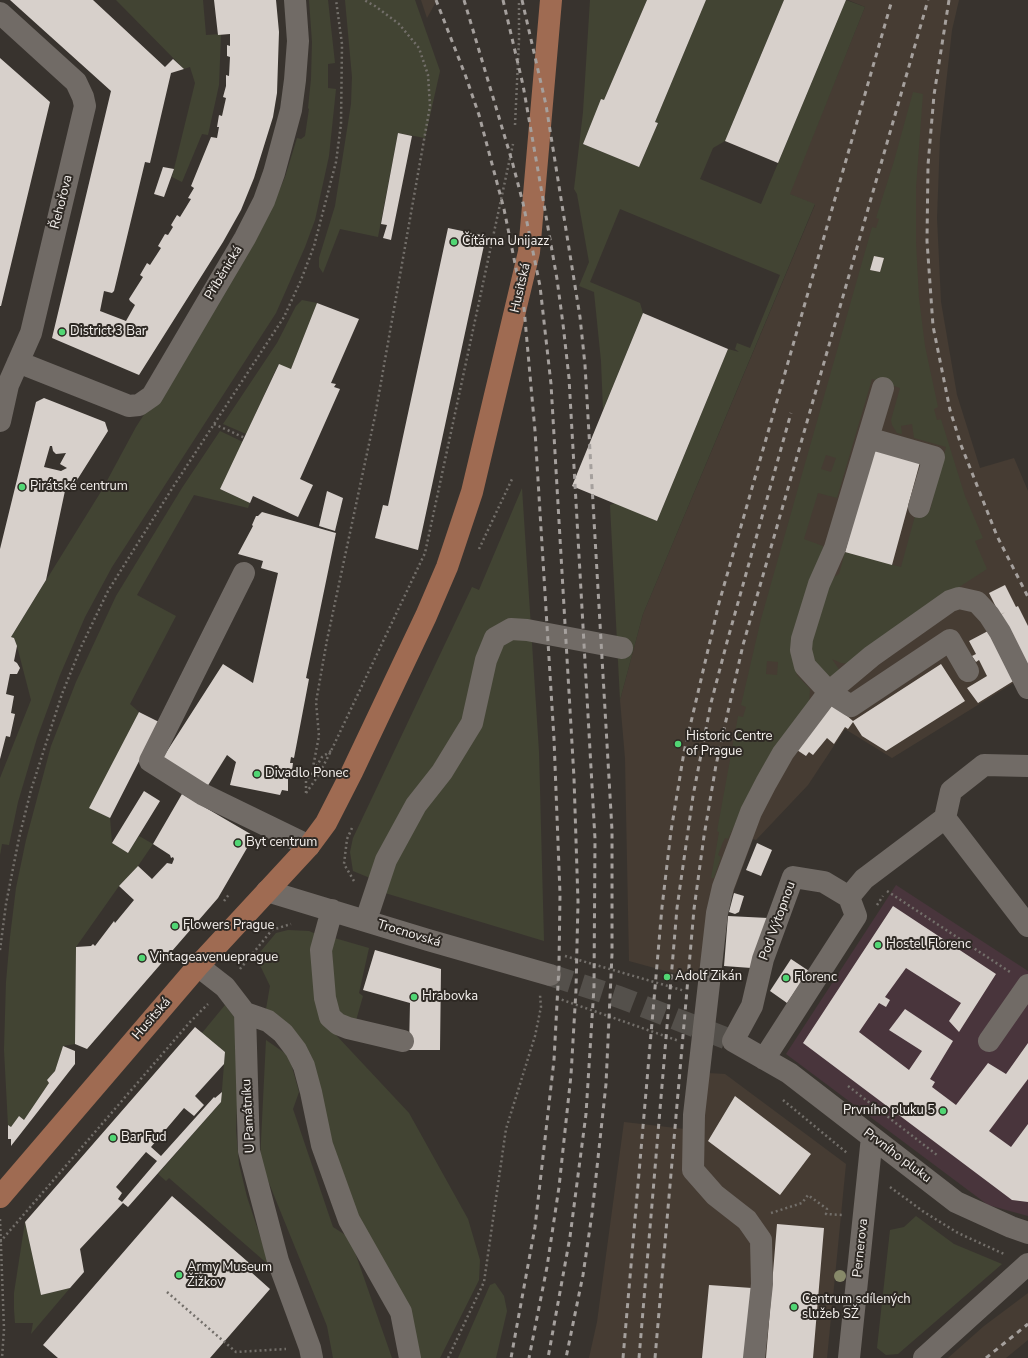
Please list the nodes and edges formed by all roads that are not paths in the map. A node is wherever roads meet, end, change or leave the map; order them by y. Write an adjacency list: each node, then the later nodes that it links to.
1 (295, 0): 4 (street, Příběnická)
2 (551, 0): 16 (main road, Husitská)
3 (0, 13): 4 (street, Řehořova)
4 (18, 362): 6 (street, Řehořova)
5 (883, 388): 7 (street)
6 (0, 421)
7 (868, 438): 8 (street); 13 (street)
8 (919, 507)
9 (244, 573): 16 (street)
10 (622, 648): 20 (street)
11 (968, 671): 13 (street)
12 (1028, 688): 13 (street)
13 (829, 692): 36 (street)
14 (1028, 766): 15 (street)
15 (945, 818): 18 (street); 21 (street)
16 (309, 846): 17 (main road, Husitská)
17 (267, 891): 19 (street, Trocnovská); 22 (main road, Husitská)
18 (849, 896): 27 (street, Pod Výtopnou); 29 (street)
19 (332, 910): 20 (street, Trocnovská); 26 (street)
20 (366, 920): 24 (street, Trocnovská)
21 (1028, 926)
22 (198, 966): 25 (street); 31 (main road, Husitská)
23 (1022, 980): 28 (street)
24 (545, 983)
25 (245, 1013): 34 (street, U Památníku); 35 (street)
26 (402, 1041)
27 (733, 1041): 29 (street, Prvního pluku)
28 (989, 1041)
29 (764, 1059): 30 (street, Prvního pluku)
30 (872, 1137): 32 (street, Prvního pluku); 37 (street, Pernerova)
31 (0, 1197)
32 (1028, 1233)
33 (1028, 1264): 38 (street)
34 (311, 1353)
35 (410, 1358)
36 (754, 1358)
37 (850, 1358)
38 (924, 1358)

